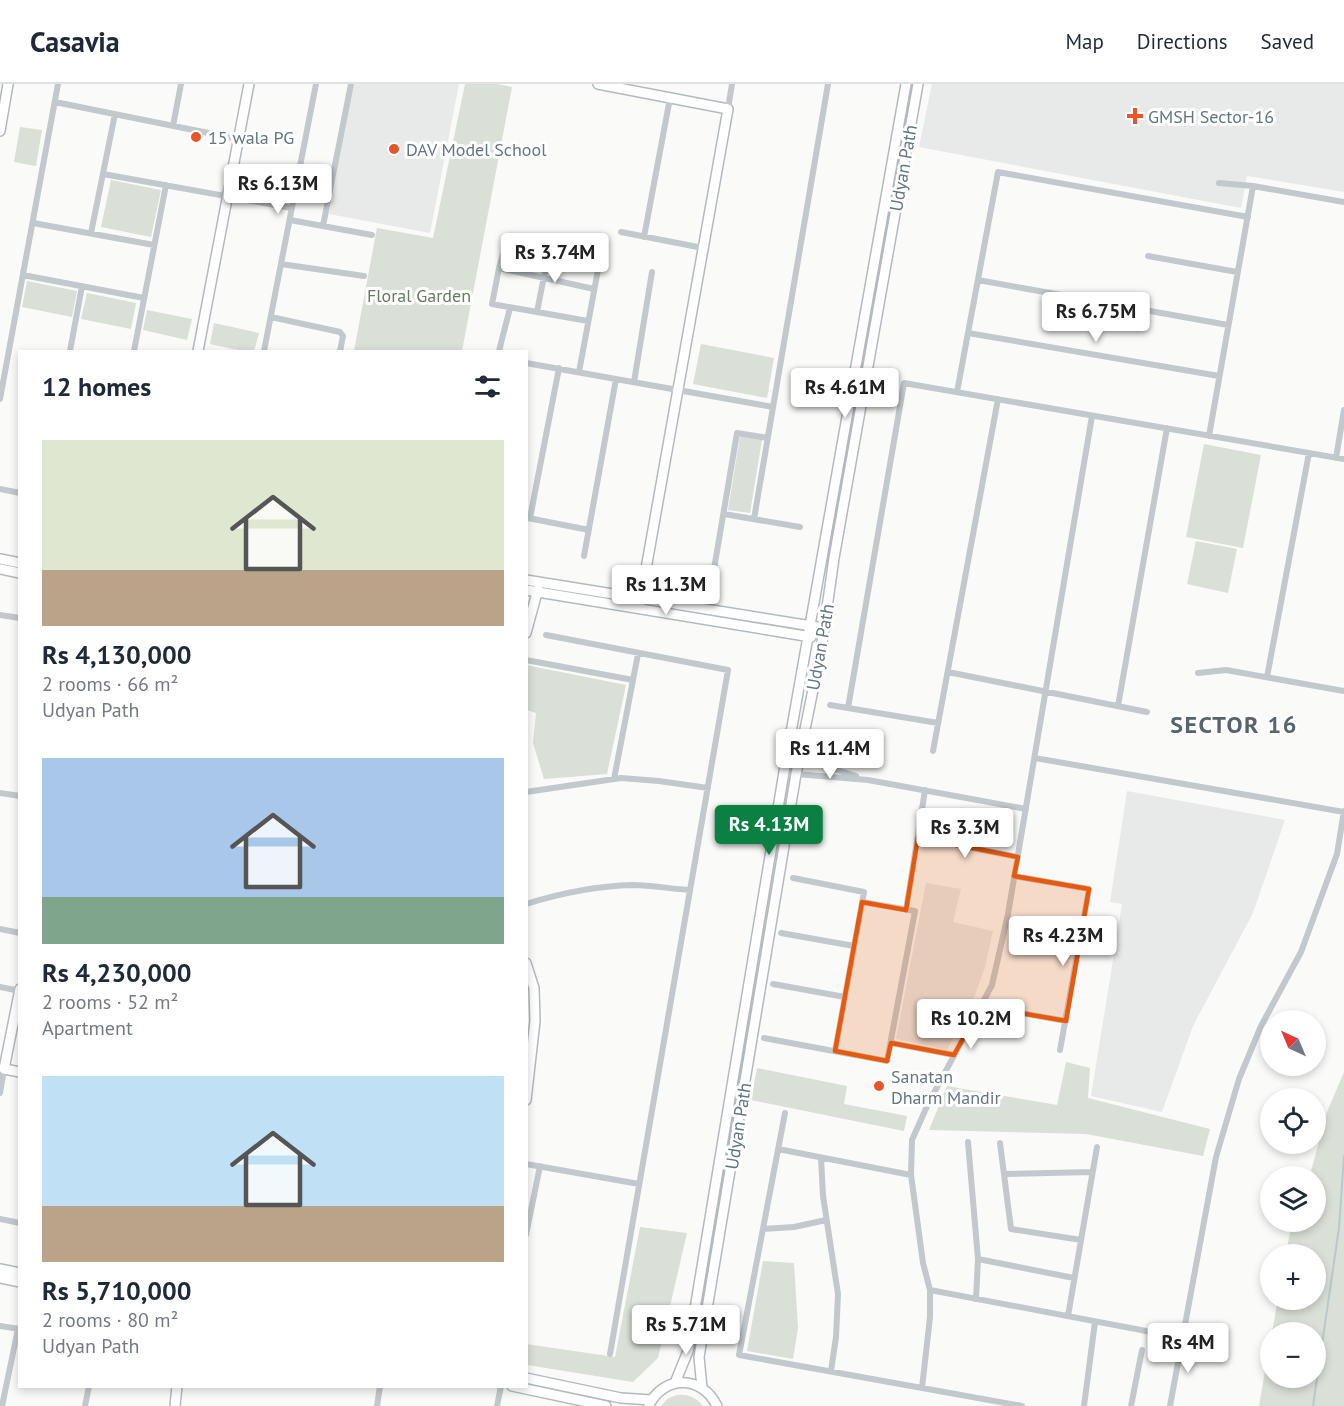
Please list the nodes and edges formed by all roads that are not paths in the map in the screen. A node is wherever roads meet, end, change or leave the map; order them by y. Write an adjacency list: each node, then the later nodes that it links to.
1 (8, 84): 17 (main road)
2 (58, 84): 13 (street)
3 (181, 84): 16 (street)
4 (249, 84): 18 (main road)
5 (316, 84): 25 (street)
6 (351, 84): 29 (street)
7 (598, 84): 12 (main road)
8 (732, 84): 14 (street)
9 (828, 84): 73 (street)
10 (906, 84): 99 (main road, Udyan Path)
11 (918, 84): 105 (main road, Udyan Path)
12 (670, 98): 14 (main road); 33 (street)
13 (55, 102): 15 (street); 28 (street)
14 (728, 109): 36 (main road)
15 (115, 114): 16 (street); 19 (street)
16 (173, 126): 18 (street)
17 (0, 131)
18 (238, 139): 23 (main road)
19 (103, 174): 21 (street); 31 (street)
20 (1219, 183): 22 (street)
21 (166, 185): 23 (street); 35 (street)
22 (1253, 186): 24 (street); 26 (street)
23 (227, 196): 25 (street); 59 (main road)
24 (1344, 202)
25 (292, 208): 27 (street)
26 (1248, 217): 43 (street); 47 (street)
27 (290, 220): 29 (street); 40 (street)
28 (33, 223): 31 (street); 44 (street)
29 (323, 226): 32 (street)
30 (621, 232): 33 (street)
31 (91, 233): 35 (street)
32 (372, 235)
33 (644, 237): 36 (street)
34 (507, 240): 41 (street)
35 (154, 245): 50 (street)
36 (703, 248): 69 (main road)
37 (549, 251): 46 (street)
38 (1148, 256): 43 (street)
39 (600, 259): 49 (street)
40 (281, 264): 45 (street); 53 (street)
41 (499, 268): 46 (street); 51 (street)
42 (652, 272): 68 (street)
43 (1237, 272): 55 (street)
44 (23, 274): 48 (street); 71 (street)
45 (364, 276)
46 (544, 278): 49 (street); 52 (street)
47 (978, 280): 55 (street); 56 (street)
48 (82, 286): 50 (street); 57 (street)
49 (594, 289): 54 (street)
50 (144, 298): 58 (street)
51 (510, 308): 52 (street); 62 (street)
52 (537, 312): 54 (street)
53 (271, 317): 60 (street); 61 (street)
54 (588, 321): 65 (street)
55 (1228, 325): 66 (street)
56 (968, 333): 66 (street); 70 (street)
57 (70, 350)
58 (134, 350)
59 (198, 350)
60 (264, 350)
61 (340, 350)
62 (500, 350)
63 (528, 363): 64 (street)
64 (559, 368): 65 (street); 85 (street)
65 (579, 372): 67 (street)
66 (1219, 376): 77 (street)
67 (616, 379): 68 (street); 88 (street)
68 (634, 382): 69 (street)
69 (678, 390): 73 (street); 98 (main road)
70 (957, 392): 72 (street); 121 (street)
71 (0, 399)
72 (998, 399): 75 (street); 113 (street)
73 (773, 406): 78 (street)
74 (1344, 410): 80 (street)
75 (1092, 416): 76 (street); 118 (street)
76 (1167, 428): 77 (street); 120 (street)
77 (1209, 436): 79 (street)
78 (768, 438): 84 (street); 86 (street)
79 (1310, 453): 80 (street); 115 (street)
80 (1336, 458): 81 (street)
81 (1344, 459)
82 (0, 489): 83 (street)
83 (18, 493)
84 (724, 514): 86 (street); 93 (street)
85 (528, 518): 88 (street)
86 (754, 519): 87 (street)
87 (800, 527)
88 (589, 530): 89 (street)
89 (584, 556)
90 (0, 559): 91 (main road)
91 (18, 563)
92 (0, 569): 94 (main road)
93 (714, 569)
94 (18, 573)
95 (528, 581): 96 (main road)
96 (538, 587): 97 (main road); 98 (main road); 103 (main road)
97 (528, 590)
98 (640, 603): 102 (main road); 106 (main road)
99 (812, 611): 102 (main road); 104 (main road, Udyan Path)
100 (0, 615): 101 (street)
101 (18, 618)
102 (786, 622): 104 (main road)
103 (528, 625)
104 (810, 625): 105 (main road); 108 (main road, Udyan Path)
105 (824, 628): 109 (main road, Udyan Path)
106 (783, 632): 108 (main road); 110 (main road)
107 (546, 635): 111 (street)
108 (808, 636): 109 (main road); 110 (main road, Udyan Path)
109 (823, 638): 126 (main road, Udyan Path)
110 (805, 652): 125 (main road, Udyan Path)
111 (638, 654): 116 (street); 132 (street)
112 (528, 660): 116 (street)
113 (948, 672): 118 (street); 123 (street)
114 (1198, 673): 115 (street)
115 (1267, 677): 117 (street)
116 (633, 680): 130 (street)
117 (1344, 691)
118 (1046, 693): 120 (street); 127 (street)
119 (830, 705): 121 (street)
120 (1118, 706): 122 (street)
121 (848, 708): 123 (street)
122 (1147, 712)
123 (938, 723): 124 (street)
124 (933, 751)
125 (786, 756): 126 (street); 128 (main road, Udyan Path)
126 (799, 758): 129 (main road, Udyan Path); 131 (street)
127 (1035, 758): 137 (street); 138 (street)
128 (784, 772): 129 (street); 204 (main road, Udyan Path)
129 (796, 774): 131 (street); 210 (main road, Udyan Path)
130 (614, 779): 132 (street); 134 (street)
131 (868, 780): 133 (street)
132 (708, 788): 143 (street)
133 (925, 790): 137 (street); 139 (street)
134 (528, 792)
135 (0, 793): 136 (street)
136 (18, 796)
137 (1026, 809): 140 (street)
138 (1344, 812): 199 (street)
139 (918, 837): 140 (street); 146 (street)
140 (1018, 857): 141 (street)
141 (1014, 876): 157 (street); 158 (street)
142 (793, 878): 144 (street)
143 (690, 890): 145 (street); 179 (street)
144 (862, 902): 146 (street); 150 (street)
145 (528, 903)
146 (906, 910): 160 (street)
147 (0, 929): 148 (street)
148 (18, 933)
149 (781, 933): 150 (street)
150 (854, 946): 156 (street)
151 (528, 969): 166 (main road)
152 (773, 984): 156 (street)
153 (0, 987): 154 (street)
154 (18, 990)
155 (18, 995): 164 (main road)
156 (845, 997): 162 (street)
157 (981, 1006): 158 (street); 163 (street)
158 (1066, 1021): 161 (street)
159 (764, 1038): 162 (street)
160 (891, 1043): 162 (street); 163 (street)
161 (1060, 1050)
162 (835, 1051)
163 (954, 1055): 178 (street)
164 (4, 1069): 165 (main road); 167 (street)
165 (18, 1072)
166 (528, 1082)
167 (0, 1090)
168 (785, 1113): 172 (street)
169 (968, 1142): 186 (street)
170 (1000, 1143): 177 (street)
171 (1097, 1147): 176 (street)
172 (778, 1149): 173 (street); 184 (street)
173 (822, 1158): 178 (street); 181 (street)
174 (528, 1164): 175 (street)
175 (540, 1166): 179 (street); 183 (street)
176 (1092, 1172): 177 (street); 185 (street)
177 (1004, 1174): 185 (street)
178 (911, 1175): 192 (street)
179 (639, 1184): 201 (street)
180 (0, 1219): 182 (street)
181 (826, 1220): 184 (street); 202 (street)
182 (18, 1223)
183 (528, 1225)
184 (763, 1229): 202 (street)
185 (1081, 1240): 190 (street)
186 (978, 1259): 190 (street); 193 (street)
187 (0, 1269): 188 (main road)
188 (18, 1273)
189 (0, 1278): 191 (main road)
190 (1074, 1278): 194 (street)
191 (18, 1282)
192 (930, 1290): 193 (street); 211 (street)
193 (976, 1299): 194 (street)
194 (1068, 1316): 195 (street)
195 (1095, 1322): 199 (street); 221 (street)
196 (0, 1326): 197 (street)
197 (18, 1329)
198 (18, 1334): 213 (street)
199 (1183, 1338): 223 (street)
200 (1142, 1350): 222 (street)
201 (610, 1354)
202 (831, 1371): 211 (street)
203 (528, 1378): 212 (main road)
204 (675, 1383): 210 (main road); 212 (main road)
205 (88, 1388): 214 (street)
206 (177, 1388): 215 (main road)
207 (380, 1388): 216 (street)
208 (501, 1388): 217 (street)
209 (521, 1388): 218 (main road)
210 (702, 1388): 219 (main road)
211 (922, 1388): 220 (street)
212 (650, 1403)
213 (2, 1406)
214 (85, 1406)
215 (175, 1406)
216 (377, 1406)
217 (497, 1406)
218 (606, 1406)
219 (717, 1406)
220 (1022, 1406)
221 (1084, 1406)
222 (1131, 1406)
223 (1170, 1406)

